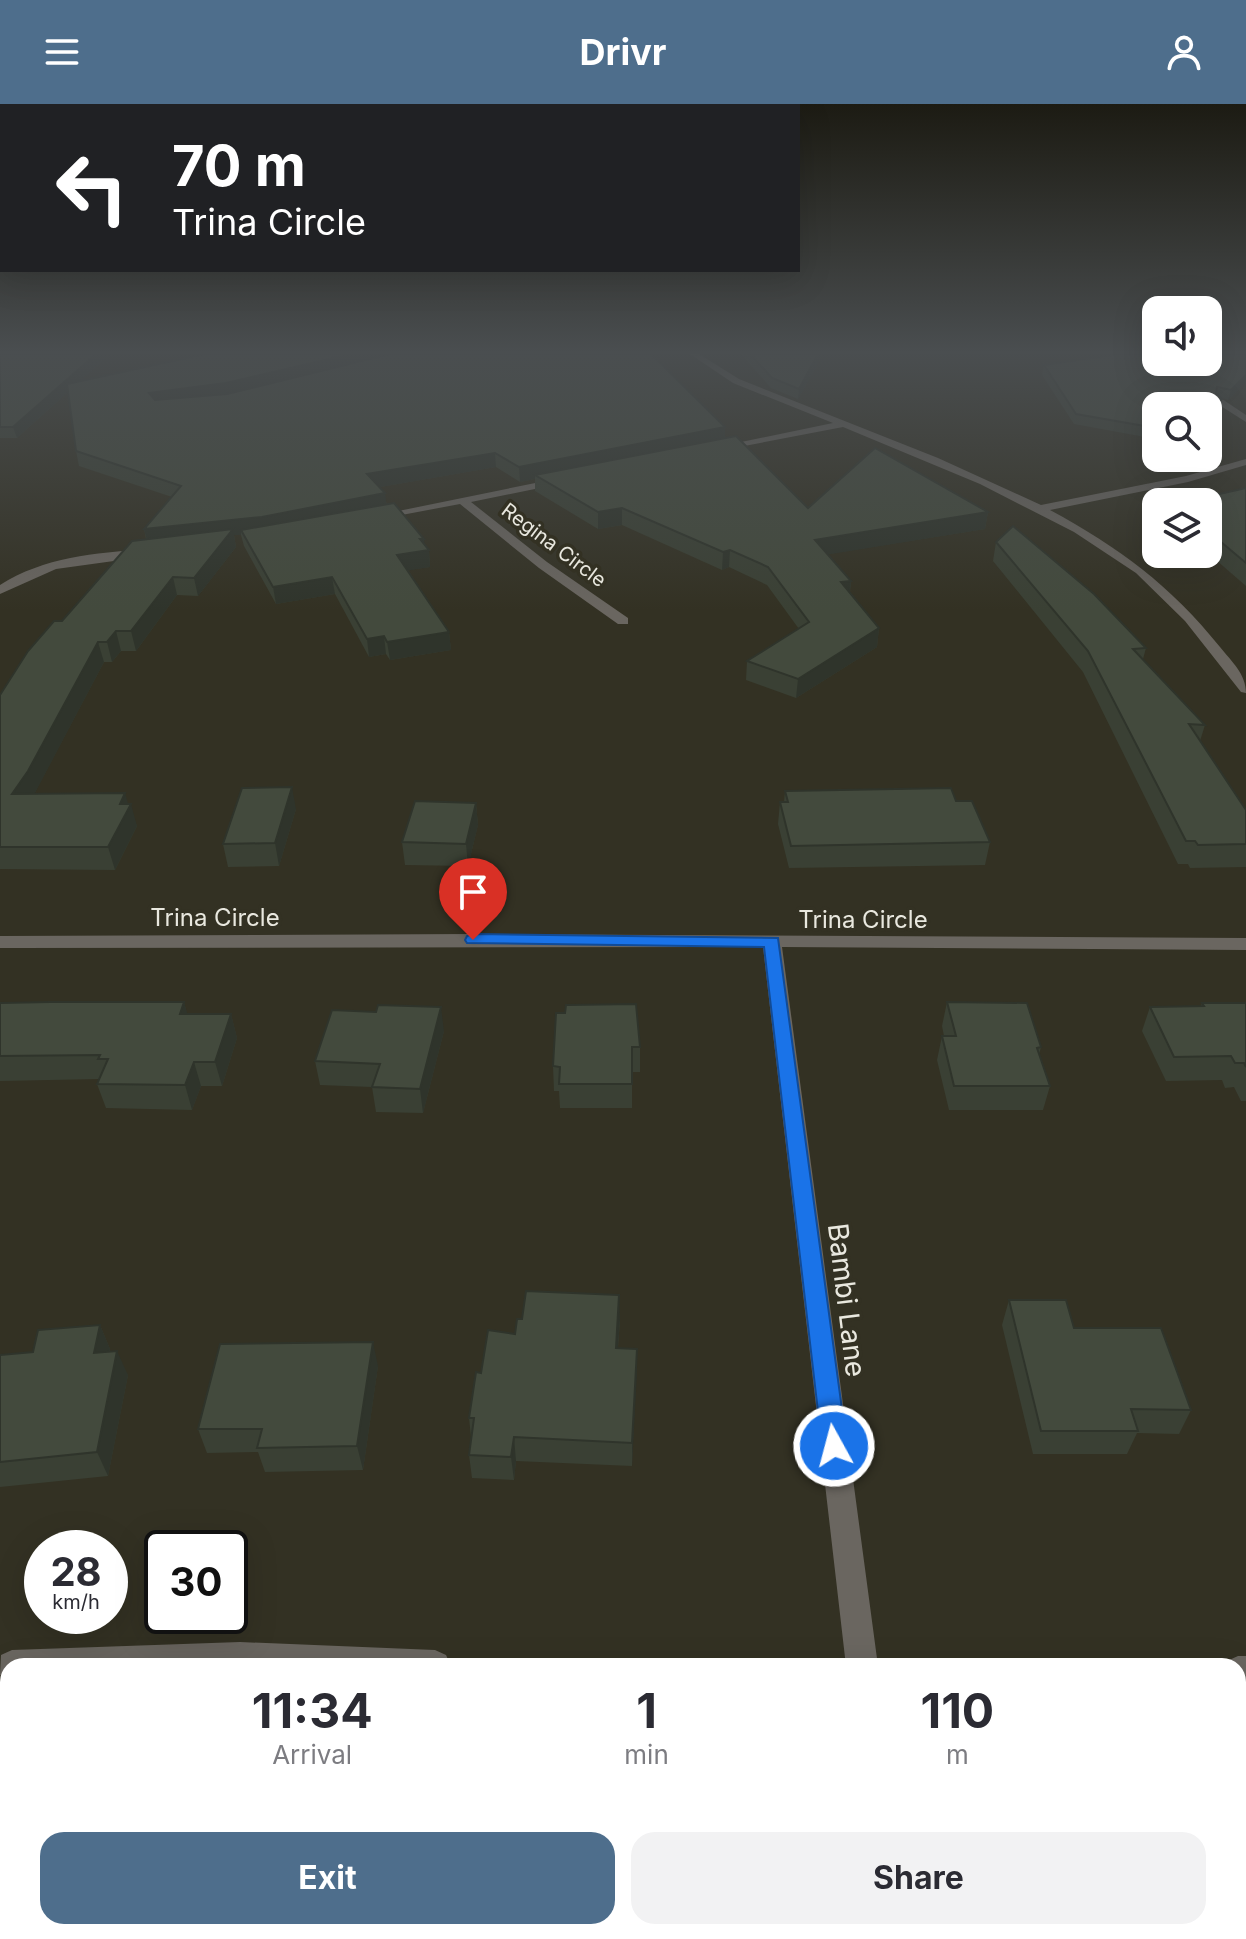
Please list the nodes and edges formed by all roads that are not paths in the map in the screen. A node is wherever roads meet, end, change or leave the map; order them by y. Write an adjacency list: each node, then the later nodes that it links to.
1 (766, 440): 3 (street)
2 (878, 440): 7 (street)
3 (705, 452)
4 (1246, 462): 7 (street)
5 (569, 479): 6 (street)
6 (462, 500): 8 (street); 11 (street, Regina Circle)
7 (1039, 509): 12 (street)
8 (356, 521)
9 (156, 552): 10 (street)
10 (0, 590)
11 (623, 621)
12 (1246, 689)
13 (0, 942): 14 (street, Trina Circle)
14 (772, 942): 15 (street, Trina Circle); 18 (street, Bambi Lane)
15 (1246, 944)
16 (217, 1658): 17 (street)
17 (262, 1658)
18 (861, 1658)

